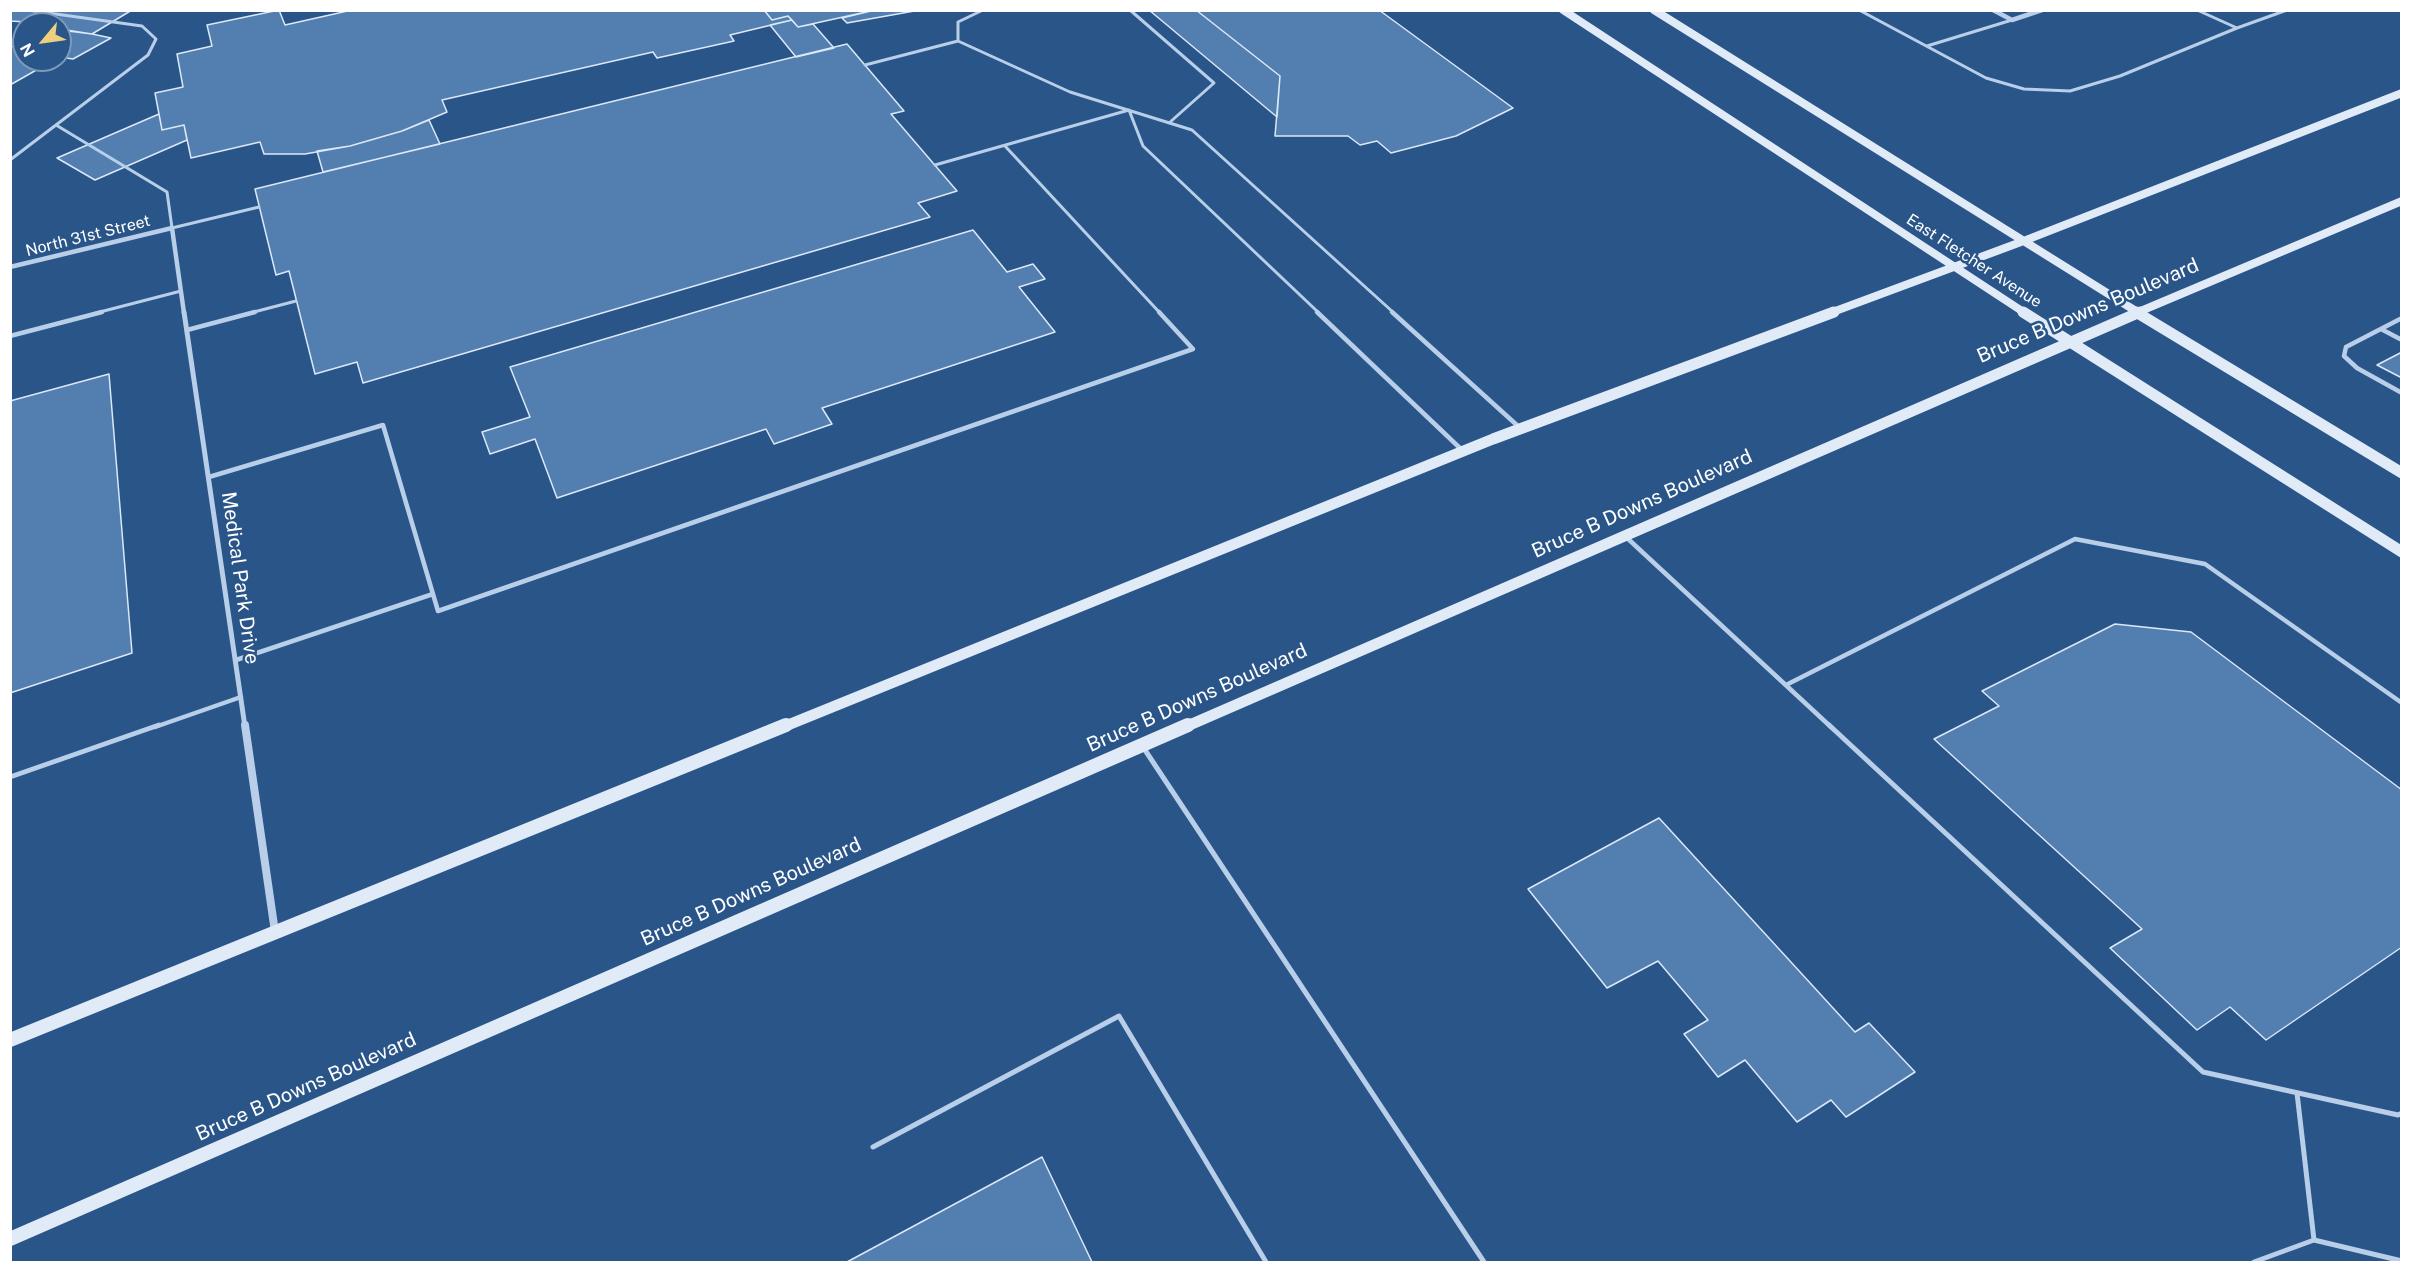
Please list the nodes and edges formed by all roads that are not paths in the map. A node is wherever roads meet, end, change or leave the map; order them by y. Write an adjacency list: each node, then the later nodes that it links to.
1 (27, 10): 19 (lane)
2 (984, 10): 13 (lane)
3 (1130, 10): 18 (lane)
4 (1563, 10): 28 (main road, East Fletcher Avenue)
5 (1654, 10): 26 (main road)
6 (1859, 10): 14 (lane)
7 (1993, 10): 11 (street)
8 (2042, 10): 11 (street)
9 (2197, 10): 12 (lane)
10 (2287, 10): 12 (lane)
11 (2012, 20): 14 (lane)
12 (2237, 27): 14 (lane)
13 (958, 41): 15 (lane); 17 (lane)
14 (1927, 46)
15 (865, 65)
16 (2402, 93): 26 (main road)
17 (1130, 110): 18 (lane); 20 (lane); 40 (lane)
18 (1169, 123): 39 (lane)
19 (56, 125): 21 (lane); 25 (lane)
20 (1005, 146): 22 (lane); 45 (lane)
21 (10, 160)
22 (934, 165)
23 (2402, 201): 31 (main road, Bruce B Downs Boulevard)
24 (259, 207): 25 (lane)
25 (172, 228): 27 (street, North 31st Street); 29 (street, Medical Park Drive)
26 (2021, 242): 28 (main road); 31 (main road)
27 (10, 267)
28 (1954, 267): 37 (main road, East Fletcher Avenue); 39 (main road)
29 (182, 291): 34 (street, Medical Park Drive); 35 (lane)
30 (296, 301): 34 (lane)
31 (2139, 314): 37 (main road, Bruce B Downs Boulevard); 41 (main road)
32 (2402, 318): 33 (lane)
33 (2381, 329): 36 (lane); 38 (lane)
34 (187, 330): 42 (street, Medical Park Drive)
35 (10, 336)
36 (2402, 340)
37 (2069, 342): 43 (main road, Bruce B Downs Boulevard); 44 (main road, East Fletcher Avenue)
38 (2402, 393)
39 (1521, 429): 40 (main road)
40 (1464, 451): 52 (main road)
41 (2402, 473)
42 (209, 477): 45 (lane); 46 (street, Medical Park Drive)
43 (1624, 535): 47 (lane); 50 (main road, Bruce B Downs Boulevard)
44 (2402, 552)
45 (433, 594): 46 (lane)
46 (236, 660): 48 (street, Medical Park Drive)
47 (1786, 685): 49 (lane); 54 (lane)
48 (241, 697): 51 (lane); 52 (street, Medical Park Drive)
49 (2402, 703)
50 (1142, 745): 57 (main road, Bruce B Downs Boulevard); 61 (lane)
51 (10, 777)
52 (275, 932): 53 (main road)
53 (10, 1041)
54 (2297, 1093): 55 (lane); 58 (lane)
55 (2402, 1113)
56 (873, 1147): 60 (lane)
57 (10, 1239)
58 (2314, 1240): 59 (lane); 62 (lane)
59 (2402, 1261)
60 (1266, 1263)
61 (1484, 1263)
62 (2254, 1263)

